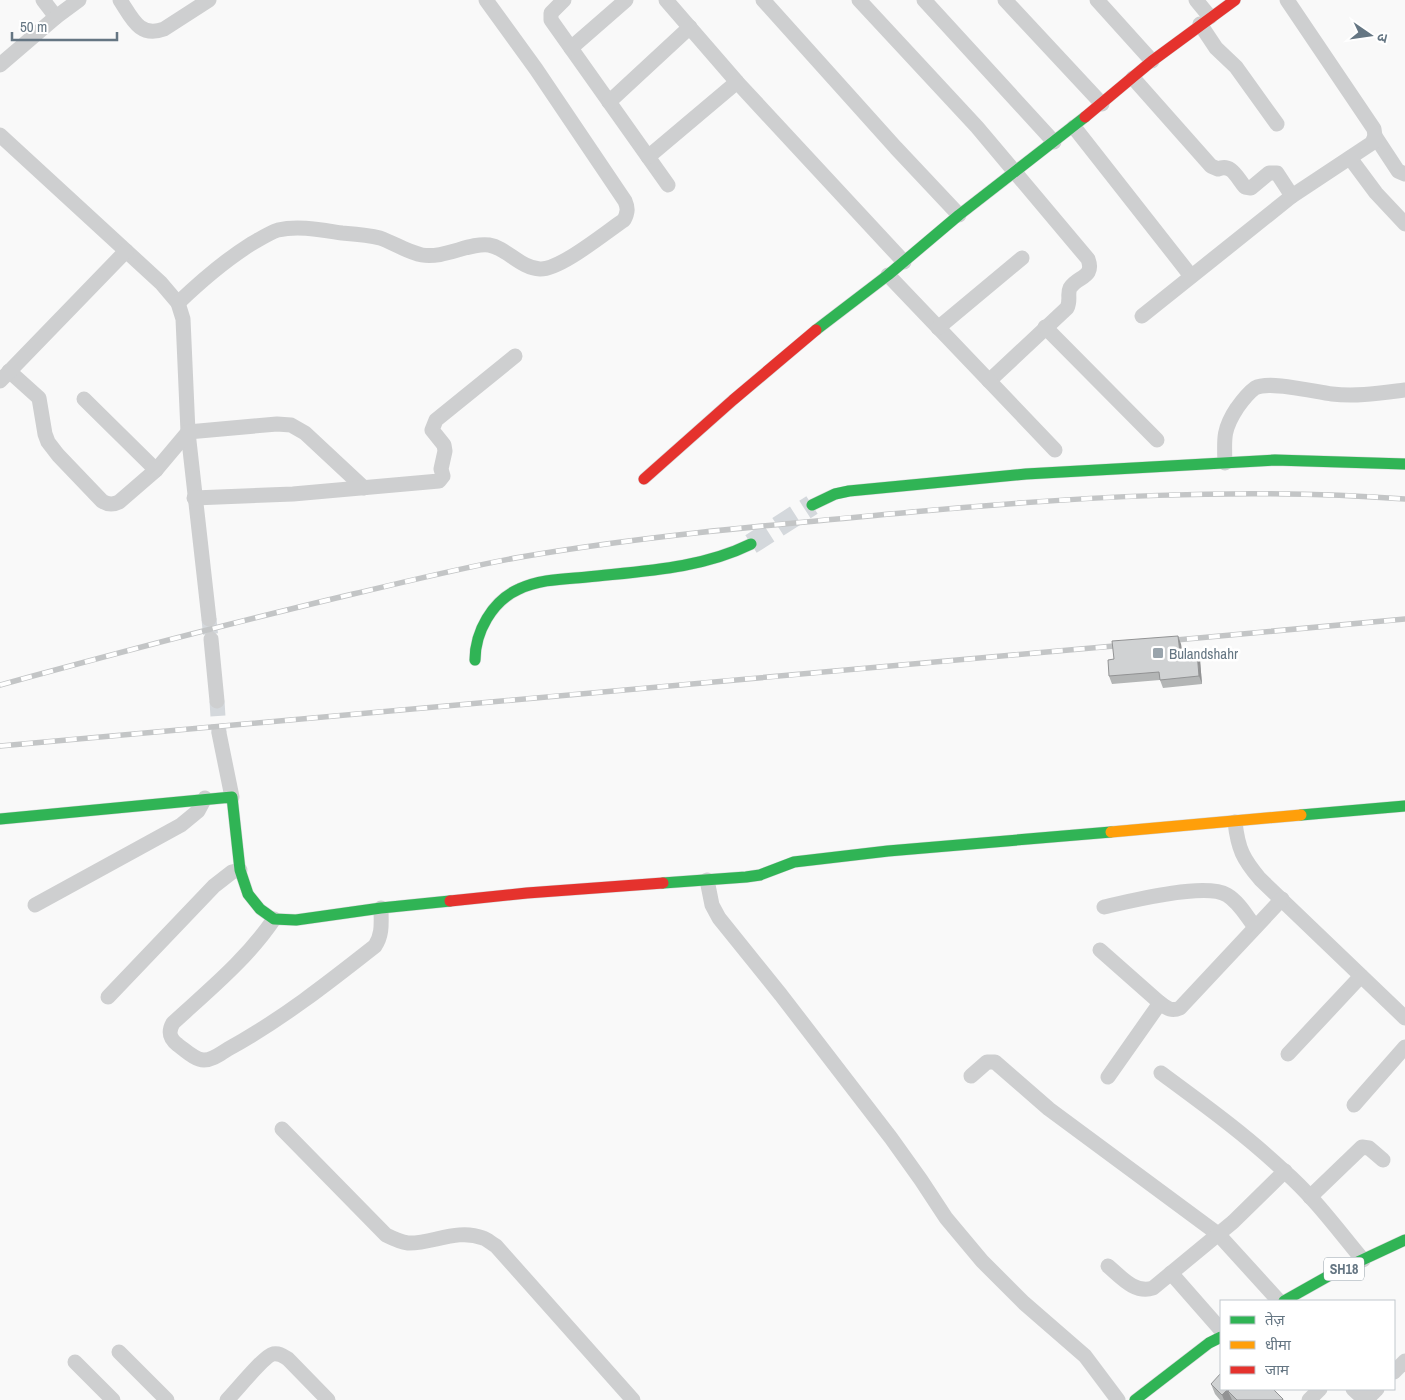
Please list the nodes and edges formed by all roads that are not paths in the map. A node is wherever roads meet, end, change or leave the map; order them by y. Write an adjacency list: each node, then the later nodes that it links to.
1 (43, 0): 17 (street)
2 (79, 0): 17 (street)
3 (120, 0): 16 (street)
4 (486, 0): 45 (street)
5 (564, 0): 20 (street)
6 (626, 0): 20 (street)
7 (666, 0): 19 (street)
8 (763, 0): 38 (street)
9 (859, 0): 34 (street)
10 (924, 0): 31 (street)
11 (1005, 0): 26 (street)
12 (1097, 0): 21 (street)
13 (1196, 0): 18 (street)
14 (1235, 0): 18 (street)
15 (1286, 0): 30 (street)
16 (206, 1)
17 (56, 17): 22 (street)
18 (1205, 20): 21 (street); 27 (street)
19 (690, 27): 24 (street); 25 (street)
20 (571, 48): 25 (street)
21 (1152, 61): 23 (street)
22 (0, 66)
23 (1133, 78): 26 (street); 37 (street)
24 (737, 82): 32 (street); 42 (street)
25 (610, 102): 32 (street)
26 (1102, 104): 28 (street)
27 (1277, 124)
28 (1074, 127): 31 (street); 44 (street)
29 (0, 135): 40 (street)
30 (1375, 136): 33 (street); 35 (street)
31 (1054, 142): 34 (street)
32 (648, 157): 36 (street)
33 (1350, 158): 37 (street); 39 (street)
34 (1015, 174): 38 (street); 47 (street)
35 (1405, 174)
36 (668, 185)
37 (1292, 196): 44 (street)
38 (960, 215): 42 (street)
39 (1405, 224)
40 (126, 251): 45 (street); 50 (street)
41 (1022, 258): 48 (street)
42 (904, 262): 43 (street)
43 (888, 275): 48 (street); 60 (street)
44 (1191, 276): 46 (street)
45 (178, 303): 54 (street)
46 (1142, 316)
47 (1045, 327): 51 (street); 55 (street)
48 (938, 328): 51 (street)
49 (515, 356): 61 (street)
50 (5, 376): 59 (street)
51 (988, 381): 56 (street)
52 (1405, 390): 57 (street)
53 (84, 399): 59 (street)
54 (188, 432): 59 (street); 61 (street); 62 (street)
55 (1157, 440)
56 (1055, 450)
57 (1226, 463): 58 (street); 63 (street)
58 (1405, 464)
59 (156, 470)
60 (644, 479)
61 (364, 488): 62 (street)
62 (194, 498): 65 (street)
63 (812, 505)
64 (751, 544): 67 (street)
65 (208, 619)
66 (211, 639): 68 (street)
67 (475, 660)
68 (217, 701)
69 (219, 733): 70 (street)
70 (219, 798): 72 (street); 74 (street); 77 (street)
71 (1405, 806): 73 (street)
72 (0, 819)
73 (1235, 822): 75 (street); 76 (street)
74 (240, 870): 80 (street); 84 (street)
75 (707, 880): 79 (street); 118 (street)
76 (1282, 899): 81 (street); 83 (street)
77 (34, 904)
78 (1104, 907): 81 (street)
79 (381, 908): 80 (street); 80 (street)
80 (274, 919)
81 (1255, 927): 85 (street)
82 (1100, 950): 85 (street)
83 (1361, 976): 86 (street); 88 (street)
84 (108, 997)
85 (1160, 1003): 91 (street)
86 (1405, 1018)
87 (1405, 1047): 92 (street)
88 (1288, 1054)
89 (1161, 1073): 95 (street)
90 (971, 1076): 97 (street)
91 (1108, 1077)
92 (1354, 1105)
93 (282, 1129): 117 (street)
94 (1382, 1160): 96 (street)
95 (1285, 1171): 96 (street); 97 (street)
96 (1310, 1197): 99 (street)
97 (1218, 1234): 101 (street); 102 (street)
98 (1405, 1240): 99 (street, SH18)
99 (1363, 1260): 103 (street, SH18)
100 (1108, 1266): 101 (street)
101 (1170, 1273): 104 (street)
102 (1278, 1300)
103 (1286, 1300)
104 (1220, 1329)
105 (1220, 1338): 119 (street)
106 (119, 1352): 114 (street)
107 (1405, 1361): 109 (street)
108 (75, 1362): 113 (street)
109 (1395, 1371)
110 (1319, 1390): 120 (street)
111 (1356, 1390): 112 (street)
112 (1373, 1396)
113 (113, 1400)
114 (167, 1400)
115 (227, 1400): 116 (street)
116 (328, 1400)
117 (633, 1400)
118 (1118, 1400)
119 (1135, 1400)
120 (1309, 1400)

